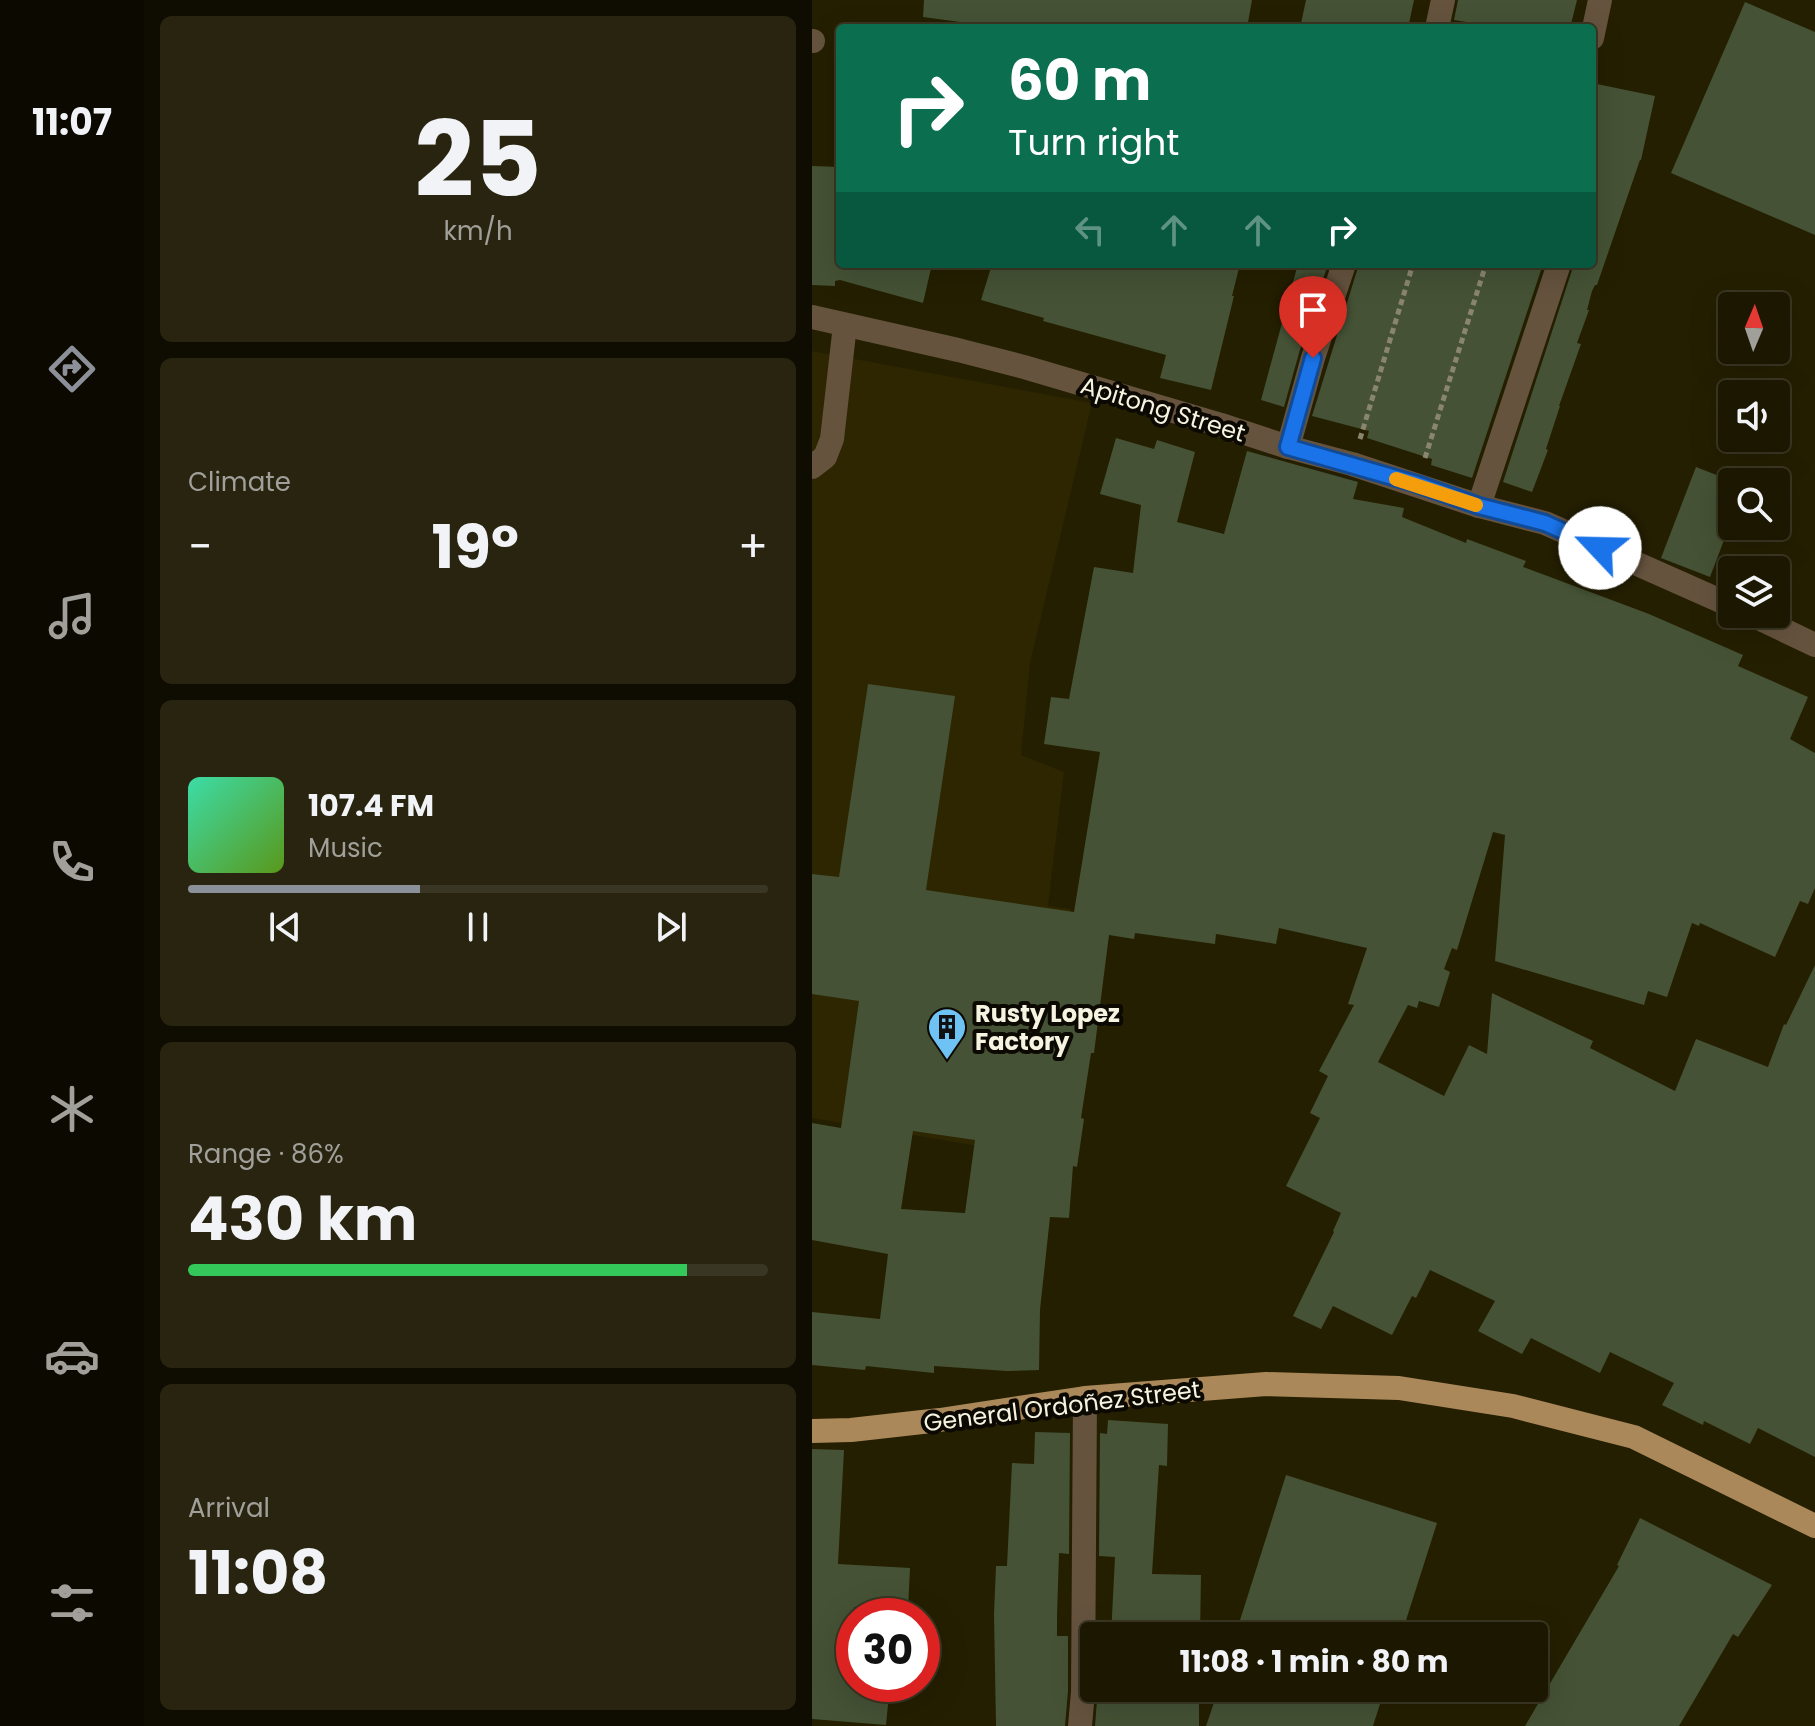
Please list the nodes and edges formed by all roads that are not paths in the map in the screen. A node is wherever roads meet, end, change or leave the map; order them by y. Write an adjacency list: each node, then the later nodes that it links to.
1 (1443, 0): 3 (street)
2 (1600, 0): 4 (street)
3 (1438, 24)
4 (1595, 24)
5 (1343, 268): 9 (street)
6 (1558, 268): 11 (street)
7 (812, 317): 8 (street, Apitong Street)
8 (845, 325): 9 (street, Apitong Street); 10 (street)
9 (1288, 447): 11 (street, Apitong Street)
10 (812, 467)
11 (1479, 506): 12 (street, Apitong Street)
12 (1718, 600)
13 (1779, 628): 14 (street)
14 (1815, 645)
15 (1085, 1398): 16 (main road, General Ordoñez Street); 17 (main road, General Ordoñez Street); 18 (street)
16 (812, 1431)
17 (1815, 1526)
18 (1080, 1726)

